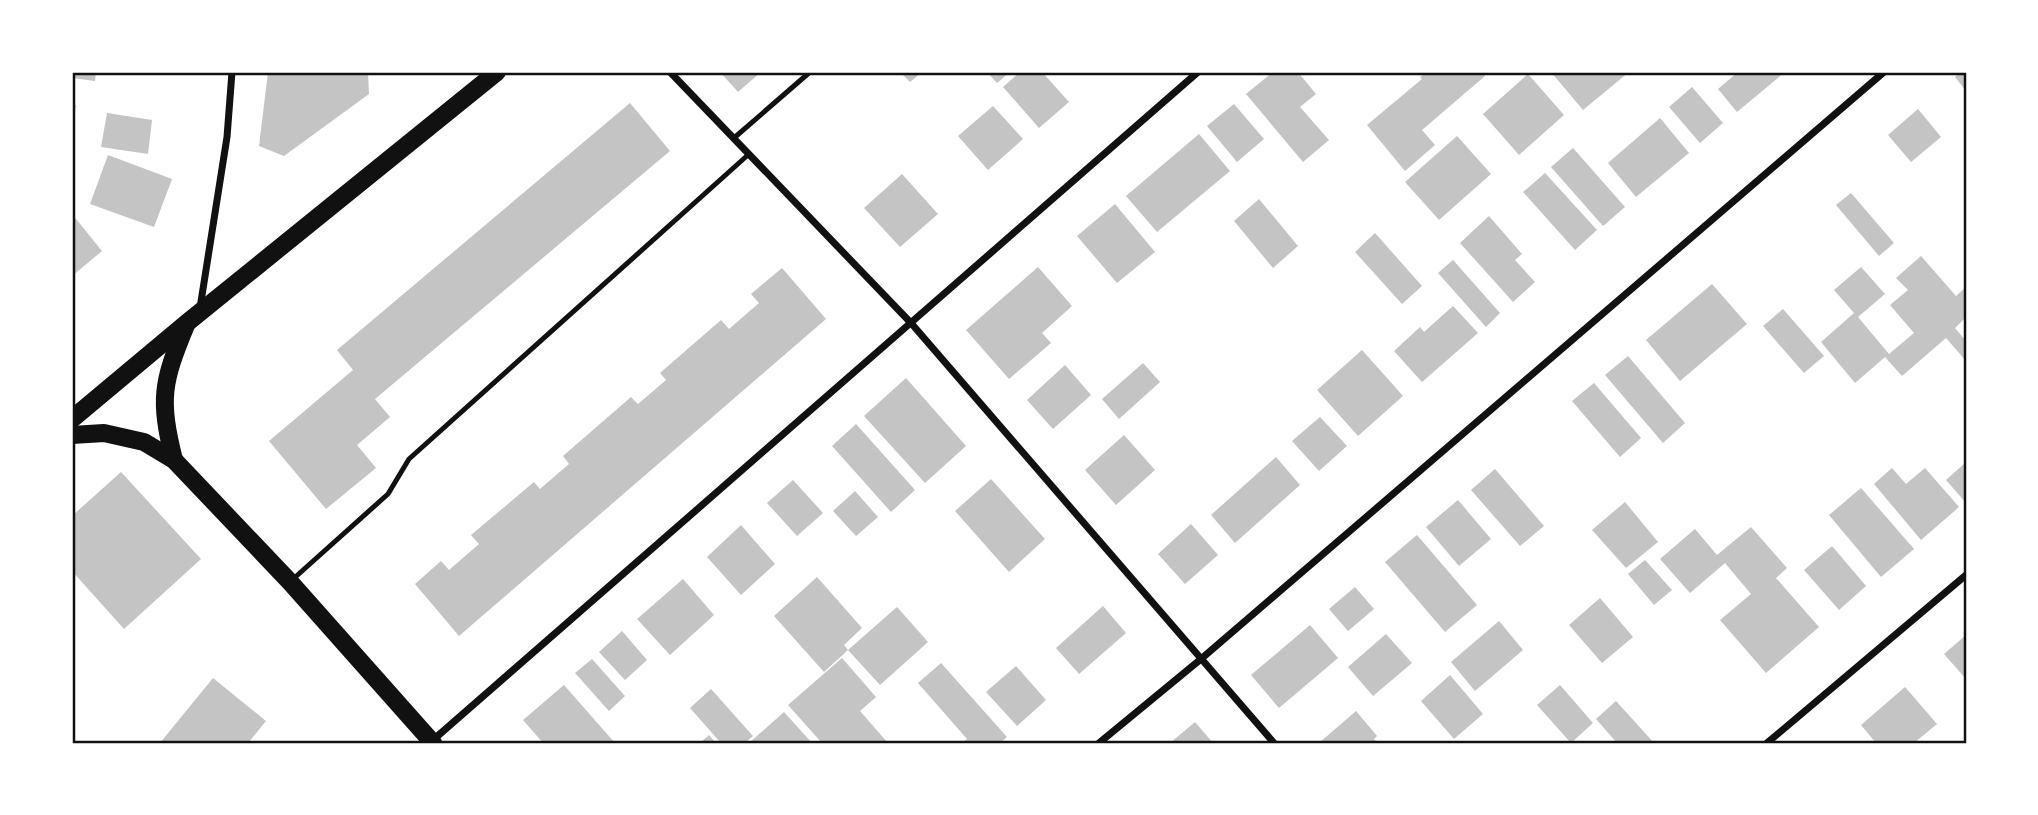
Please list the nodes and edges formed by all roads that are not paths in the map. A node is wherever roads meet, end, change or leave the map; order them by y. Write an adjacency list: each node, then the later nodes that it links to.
1 (232, 72): 9 (street)
2 (497, 72): 9 (main road)
3 (670, 72): 7 (street)
4 (810, 72): 7 (lane)
5 (1198, 72): 10 (street)
6 (1884, 72): 16 (street)
7 (734, 138): 8 (street)
8 (749, 154): 10 (street); 15 (lane)
9 (194, 317): 11 (main road); 13 (main road)
10 (911, 323): 16 (street); 17 (street)
11 (72, 419)
12 (72, 435): 13 (main road)
13 (174, 460): 15 (main road)
14 (1966, 575): 20 (street)
15 (290, 582): 17 (main road)
16 (1201, 659): 18 (street); 19 (street)
17 (431, 743)
18 (1098, 743)
19 (1274, 743)
20 (1767, 743)

